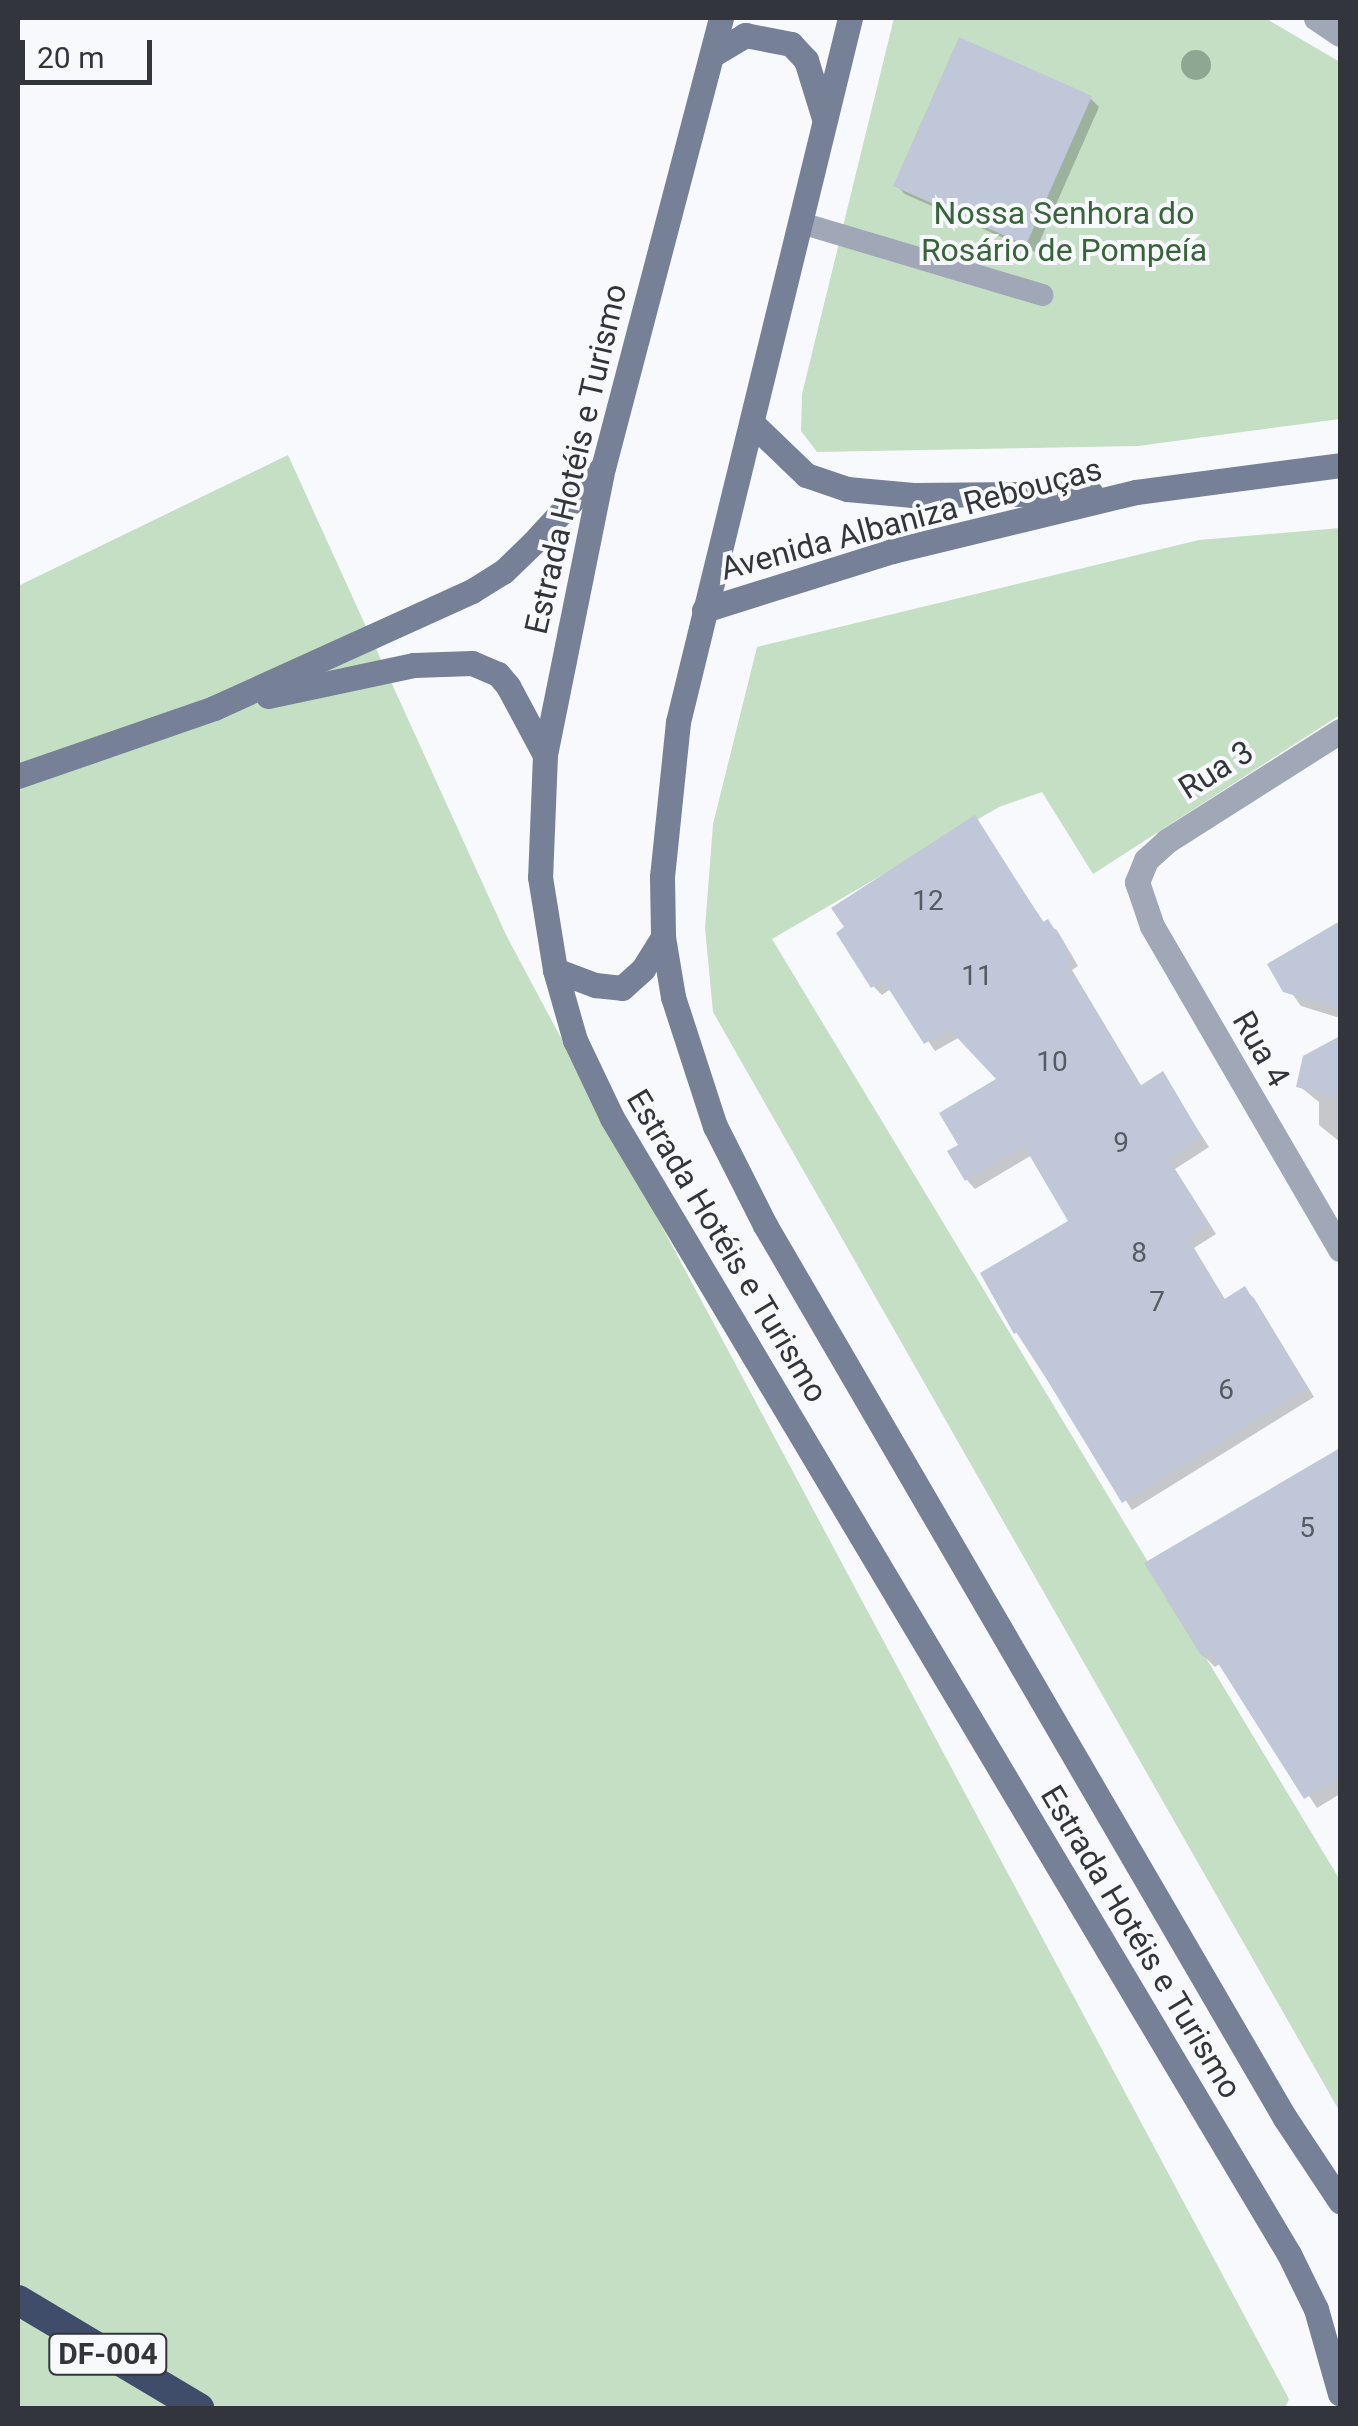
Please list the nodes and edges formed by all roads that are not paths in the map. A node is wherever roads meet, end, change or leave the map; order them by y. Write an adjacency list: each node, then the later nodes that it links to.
1 (721, 18): 5 (main road, Estrada Hotéis e Turismo)
2 (850, 18): 6 (main road, Estrada Hotéis e Turismo)
3 (1316, 18): 4 (street)
4 (1340, 34)
5 (712, 55): 6 (main road); 11 (main road, Estrada Hotéis e Turismo)
6 (824, 118): 7 (main road, Estrada Hotéis e Turismo)
7 (801, 223): 8 (lane); 9 (main road, Estrada Hotéis e Turismo)
8 (1042, 296)
9 (753, 424): 12 (main road, Avenida Albaniza Rebouças); 13 (main road, Estrada Hotéis e Turismo)
10 (1340, 466): 12 (main road, Avenida Albaniza Rebouças)
11 (603, 467): 14 (main road); 16 (main road, Estrada Hotéis e Turismo)
12 (1136, 492): 13 (main road, Avenida Albaniza Rebouças)
13 (704, 610): 19 (main road, Estrada Hotéis e Turismo)
14 (214, 708): 16 (main road); 17 (main road)
15 (1340, 732): 18 (street, Rua 3)
16 (545, 755): 20 (main road, Estrada Hotéis e Turismo)
17 (21, 770)
18 (1138, 876): 21 (street, Rua 4)
19 (663, 936): 20 (main road); 22 (main road, Estrada Hotéis e Turismo)
20 (555, 970): 24 (main road, Estrada Hotéis e Turismo)
21 (1340, 1250)
22 (1340, 2201)
23 (18, 2300): 25 (highway, DF-004)
24 (1340, 2394)
25 (199, 2408)

